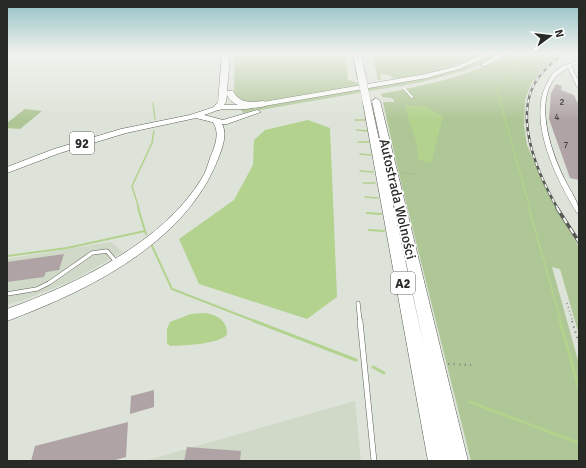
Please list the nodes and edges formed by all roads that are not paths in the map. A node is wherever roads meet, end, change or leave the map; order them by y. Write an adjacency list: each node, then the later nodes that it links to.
1 (224, 76): 17 (highway)
2 (231, 76): 12 (highway)
3 (365, 76): 9 (highway, Autostrada Wolności / A2)
4 (366, 76): 9 (highway, Autostrada Wolności / A2)
5 (426, 76): 15 (main road, 92)
6 (448, 76): 10 (main road, 92)
7 (553, 76): 21 (street)
8 (574, 76): 11 (street)
9 (366, 79): 14 (highway, Autostrada Wolności / A2, bridge)
10 (403, 87): 13 (lane); 18 (main road, 92)
11 (579, 87)
12 (230, 93): 15 (highway); 16 (highway)
13 (412, 97)
14 (371, 102): 27 (highway, Autostrada Wolności / A2); 28 (highway, Autostrada Wolności / A2)
15 (263, 104): 16 (main road, 92)
16 (234, 108): 17 (main road, 92); 18 (main road)
17 (214, 114): 18 (main road, 92); 19 (street); 20 (main road, 92)
18 (232, 120): 19 (street)
19 (221, 133): 22 (street)
20 (7, 170)
21 (579, 211)
22 (118, 263): 23 (lane); 25 (street)
23 (7, 294)
24 (358, 303): 26 (lane)
25 (7, 315)
26 (374, 461)
27 (438, 461)
28 (458, 461)

